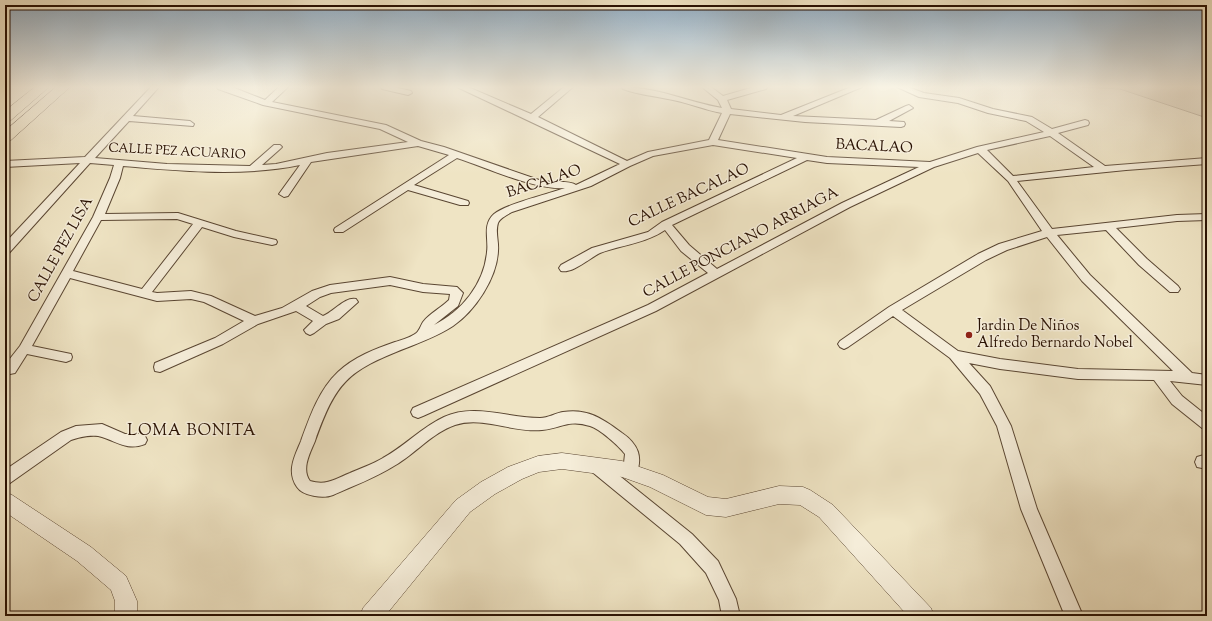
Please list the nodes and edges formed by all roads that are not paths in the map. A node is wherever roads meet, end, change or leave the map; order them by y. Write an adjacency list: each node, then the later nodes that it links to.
1 (30, 116): 17 (main road)
2 (329, 116): 19 (street)
3 (528, 116): 11 (street)
4 (534, 116): 11 (street)
5 (724, 116): 18 (street)
6 (774, 116): 9 (street)
7 (892, 116): 12 (street)
8 (1015, 116): 16 (street)
9 (782, 117): 12 (street)
10 (127, 118): 14 (street); 24 (street)
11 (532, 118): 29 (street)
12 (877, 123): 15 (street)
13 (1085, 123): 16 (street, CALLE PONCIANO ARRIAGA)
14 (190, 124)
15 (901, 124)
16 (1052, 133): 21 (street, CALLE PONCIANO ARRIAGA); 32 (street)
17 (5, 138)
18 (713, 142): 23 (street, BACALAO); 29 (street, BACALAO)
19 (418, 143): 22 (street); 25 (street, CALLE PEZ ACUARIO)
20 (277, 147): 31 (street)
21 (980, 149): 30 (street, CALLE PONCIANO ARRIAGA); 33 (street)
22 (456, 154): 34 (street); 35 (street)
23 (804, 158): 30 (street, BACALAO); 41 (street, CALLE BACALAO)
24 (89, 160): 27 (street, CALLE PEZ ACUARIO); 28 (street, CALLE PEZ ACUARIO); 46 (street)
25 (307, 161): 31 (street, CALLE PEZ ACUARIO); 36 (street)
26 (1207, 161): 32 (street)
27 (119, 163): 31 (street, CALLE PEZ ACUARIO); 39 (street, CALLE PEZ LISA)
28 (5, 164)
29 (627, 164): 34 (street, BACALAO)
30 (931, 165): 49 (street, CALLE PONCIANO ARRIAGA)
31 (252, 169)
32 (1102, 170): 33 (street)
33 (1011, 179): 44 (street)
34 (588, 184): 58 (street, BACALAO)
35 (406, 186): 37 (street); 43 (street)
36 (284, 194)
37 (464, 204)
38 (1207, 217): 42 (street)
39 (98, 218): 40 (street); 48 (street, CALLE PEZ LISA)
40 (199, 224): 45 (street); 51 (street)
41 (666, 224): 47 (street, CALLE BACALAO); 49 (street)
42 (1108, 226): 44 (street); 50 (street)
43 (339, 230)
44 (1049, 233): 54 (street); 66 (street)
45 (272, 242)
46 (5, 250)
47 (565, 268)
48 (66, 273): 51 (street); 60 (street, CALLE PEZ LISA)
49 (716, 274): 68 (street, CALLE PONCIANO ARRIAGA)
50 (1174, 288)
51 (144, 294): 55 (street)
52 (352, 302): 56 (street)
53 (297, 306): 55 (street); 56 (street); 58 (street)
54 (893, 310): 59 (street); 61 (street)
55 (254, 321): 63 (street)
56 (322, 321): 57 (street)
57 (310, 330)
58 (419, 338): 72 (street, BACALAO)
59 (844, 344)
60 (24, 349): 62 (street); 64 (street, CALLE PEZ LISA)
61 (955, 355): 65 (street); 79 (street)
62 (66, 357)
63 (160, 367)
64 (10, 369)
65 (1157, 375): 66 (street); 69 (street)
66 (1187, 377): 67 (street)
67 (1207, 380)
68 (418, 412)
69 (1207, 424)
70 (140, 440): 73 (street)
71 (596, 466): 72 (street); 76 (street); 77 (street)
72 (630, 472): 78 (street)
73 (5, 478)
74 (5, 501): 75 (street)
75 (126, 616)
76 (371, 616)
77 (731, 616)
78 (923, 616)
79 (1074, 616)

